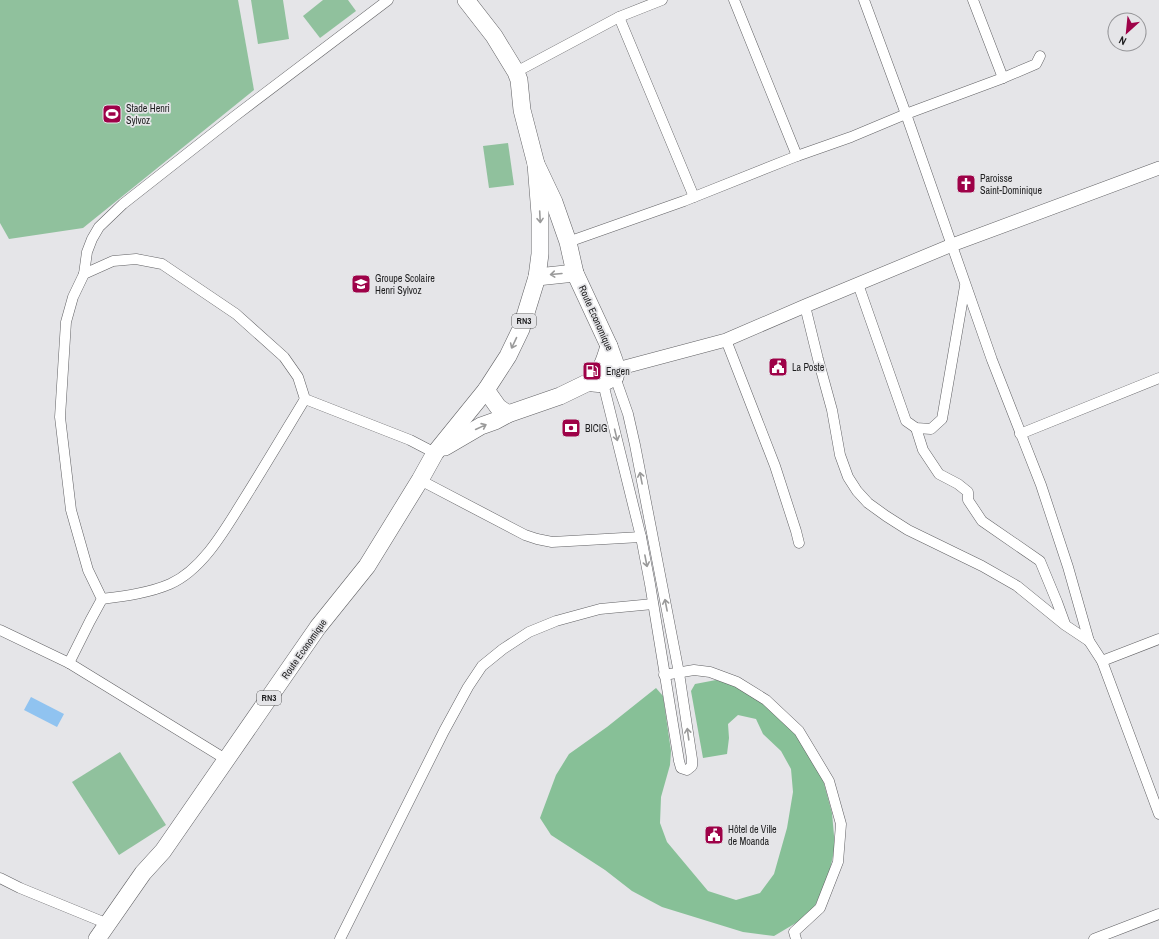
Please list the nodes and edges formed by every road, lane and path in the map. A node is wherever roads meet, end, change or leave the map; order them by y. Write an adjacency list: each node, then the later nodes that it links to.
1 (388, 0): 20 (street)
2 (466, 0): 9 (highway, Route Economique / RN3)
3 (662, 0): 7 (street)
4 (734, 0): 12 (street)
5 (864, 0): 11 (street)
6 (973, 0): 10 (street)
7 (619, 17): 9 (street); 15 (street)
8 (1040, 56): 10 (street)
9 (516, 72): 13 (highway, Route Economique / RN3)
10 (1003, 78): 11 (street)
11 (906, 114): 12 (street); 18 (street)
12 (797, 156): 15 (street)
13 (536, 164): 16 (highway, Route Economique / RN3, one-way to 16); 17 (highway, Route Economique / RN3)
14 (1159, 170): 18 (street)
15 (694, 197): 17 (street)
16 (540, 239): 17 (highway); 21 (highway, Route Economique / RN3)
17 (568, 242): 19 (highway, Route Economique / RN3)
18 (952, 245): 22 (street); 23 (street)
19 (576, 273): 21 (highway, one-way to 21); 26 (highway, Route Economique / RN3)
20 (84, 274): 30 (street); 38 (street)
21 (537, 277): 29 (highway, Route Economique / RN3, one-way to 29)
22 (858, 284): 24 (street); 32 (street)
23 (965, 284): 32 (street); 33 (street)
24 (805, 306): 25 (street); 40 (street)
25 (726, 340): 27 (street); 37 (street)
26 (609, 346): 27 (highway, Route Economique / RN3); 27 (highway)
27 (606, 378): 31 (highway); 36 (street, one-way to 36); 46 (street, one-way to 27)
28 (1159, 378): 33 (street)
29 (486, 390): 31 (highway); 34 (highway, Route Economique / RN3)
30 (305, 399): 34 (street); 38 (street)
31 (508, 414): 34 (highway, one-way to 31)
32 (916, 428): 40 (street)
33 (1020, 434): 43 (street)
34 (435, 453): 35 (highway, Route Economique / RN3)
35 (420, 480): 36 (street); 48 (highway, Route Economique / RN3)
36 (641, 537): 39 (street, one-way to 39)
37 (799, 543)
38 (102, 599): 45 (street)
39 (653, 604): 47 (street); 54 (street)
40 (1065, 625): 43 (street)
41 (0, 630): 45 (street)
42 (1159, 639): 44 (street)
43 (1089, 641): 44 (street)
44 (1102, 661): 49 (street)
45 (69, 663): 48 (street)
46 (679, 673): 47 (street); 47 (street, one-way to 46); 55 (street)
47 (664, 675)
48 (227, 760): 52 (highway, Route Economique / RN3)
49 (1159, 814)
50 (0, 878): 52 (street)
51 (1159, 914): 56 (street)
52 (108, 924): 53 (highway, Route Economique / RN3)
53 (98, 939)
54 (340, 939)
55 (796, 939)
56 (1094, 939)

